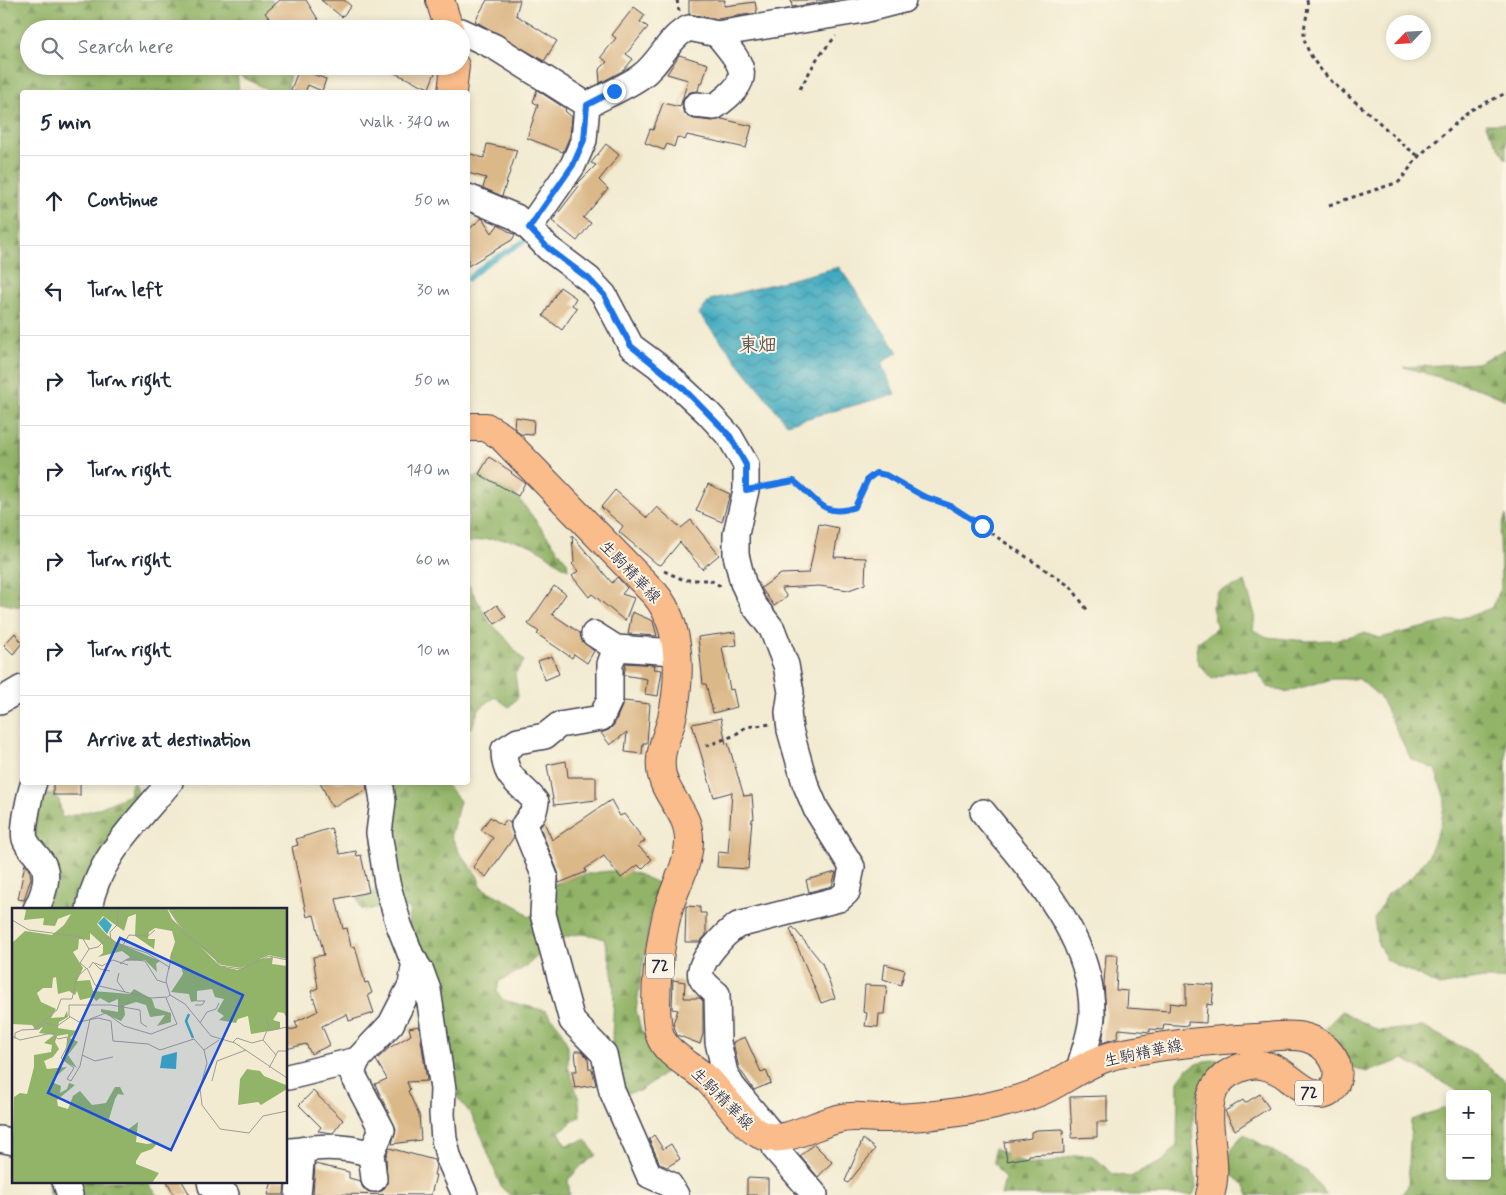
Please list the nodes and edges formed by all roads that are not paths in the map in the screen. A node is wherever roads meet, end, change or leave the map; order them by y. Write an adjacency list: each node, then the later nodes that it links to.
1 (440, 0): 3 (main road)
2 (903, 0): 4 (street)
3 (450, 20)
4 (717, 34): 8 (street); 9 (street)
5 (470, 36): 8 (street)
6 (454, 75): 7 (main road)
7 (452, 90)
8 (587, 105): 11 (street)
9 (696, 105)
10 (470, 198): 11 (street)
11 (529, 228): 28 (street)
12 (470, 427): 15 (main road, 生駒精華線 / 72)
13 (594, 634): 14 (street)
14 (616, 648): 15 (street); 38 (street)
15 (675, 652): 28 (main road, 生駒精華線 / 72)
16 (20, 689): 17 (street)
17 (0, 701)
18 (33, 785): 22 (street)
19 (168, 785): 23 (street)
20 (380, 785): 24 (street)
21 (983, 812): 26 (street)
22 (36, 908)
23 (89, 908)
24 (415, 961): 25 (street); 37 (street)
25 (357, 1060): 27 (street); 30 (street)
26 (1079, 1070): 28 (main road, 生駒精華線 / 72); 40 (main road, 生駒精華線 / 72)
27 (288, 1077)
28 (771, 1137): 39 (street)
29 (294, 1151): 30 (street); 36 (street)
30 (371, 1154): 31 (street)
31 (374, 1178)
32 (65, 1182): 34 (street)
33 (210, 1182): 35 (street)
34 (70, 1195)
35 (226, 1195)
36 (298, 1195)
37 (465, 1195)
38 (676, 1195)
39 (815, 1195)
40 (1210, 1195)

